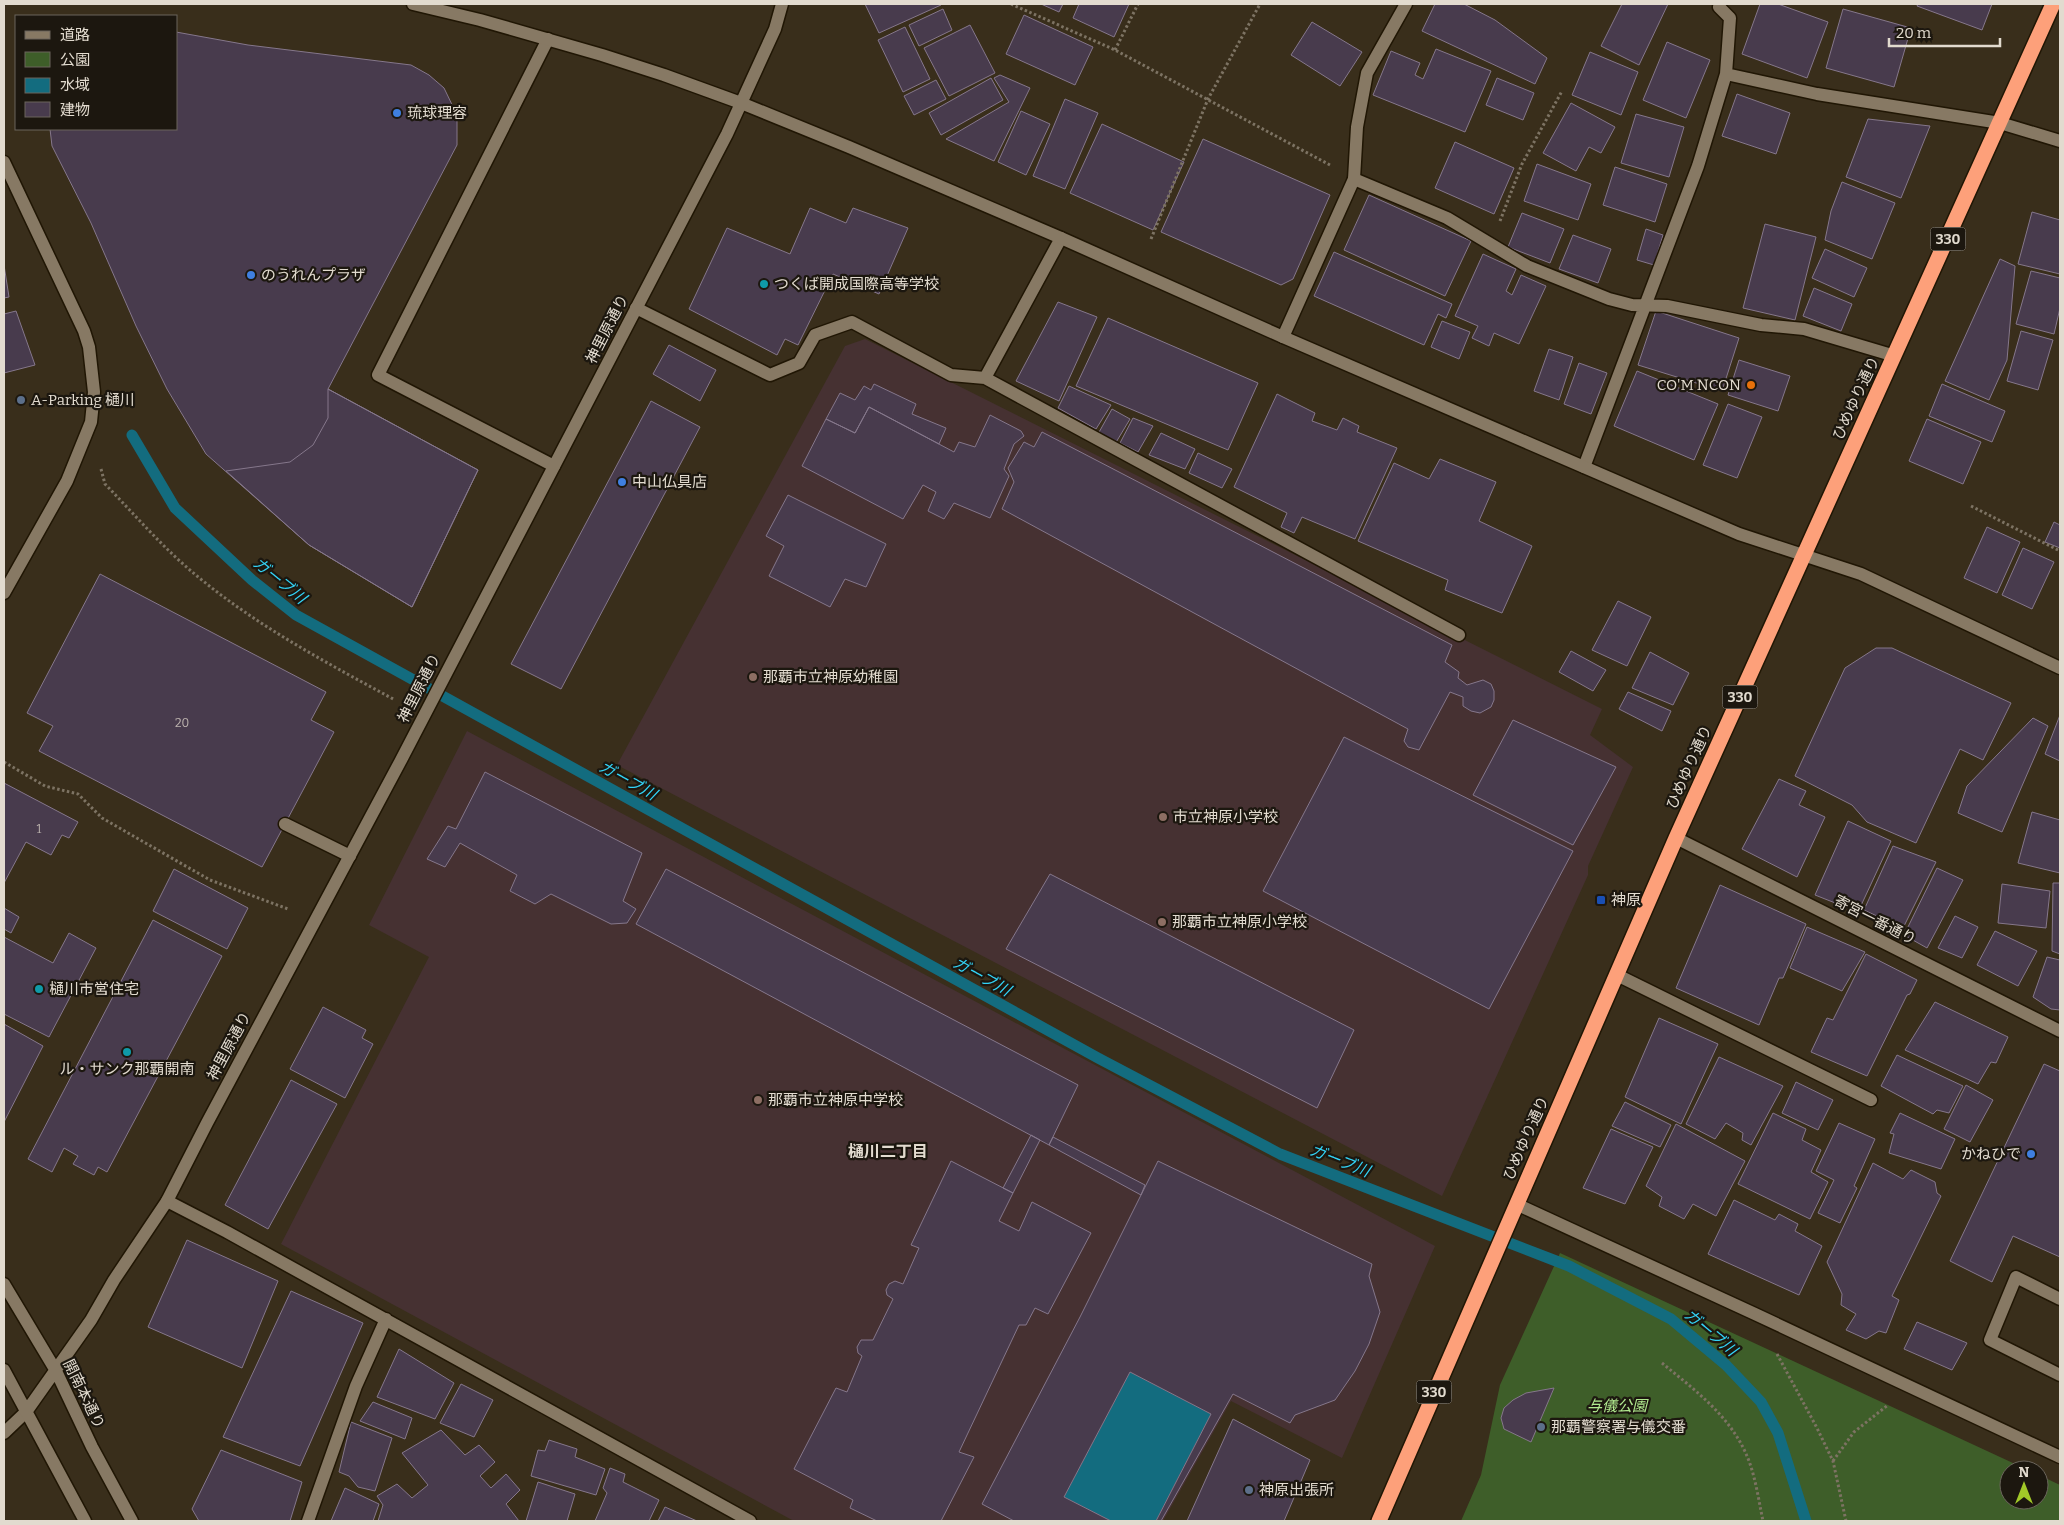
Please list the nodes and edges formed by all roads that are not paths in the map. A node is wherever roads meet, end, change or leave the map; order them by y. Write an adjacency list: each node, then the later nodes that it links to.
1 (414, 4): 6 (street)
2 (782, 4): 8 (street, 神里原通り)
3 (1406, 4): 12 (street)
4 (2053, 4): 9 (highway, ひめゆり通り / 330)
5 (1718, 5): 7 (street)
6 (548, 39): 8 (street); 19 (street)
7 (1726, 74): 9 (street); 14 (street)
8 (741, 104): 13 (street); 15 (street, 神里原通り)
9 (2000, 122): 10 (street); 17 (highway, ひめゆり通り / 330)
10 (2060, 141)
11 (4, 162): 22 (street)
12 (1354, 179): 14 (street); 16 (street)
13 (1061, 238): 16 (street); 18 (street)
14 (1647, 305): 17 (street); 20 (street)
15 (636, 308): 18 (street); 19 (street, 神里原通り)
16 (1283, 337): 20 (street)
17 (1895, 356): 21 (highway, ひめゆり通り / 330)
18 (985, 378): 23 (street)
19 (554, 466): 27 (street, 神里原通り)
20 (1584, 467): 21 (street)
21 (1802, 555): 24 (street); 26 (highway, ひめゆり通り / 330)
22 (4, 593)
23 (1459, 634)
24 (2059, 665)
25 (285, 824): 27 (street)
26 (1676, 838): 28 (highway, ひめゆり通り / 330); 29 (street, 寄宮一番通り)
27 (350, 856): 31 (street, 神里原通り)
28 (1617, 975): 30 (street); 32 (highway, ひめゆり通り / 330)
29 (2060, 1031)
30 (1871, 1100)
31 (167, 1201): 35 (street); 37 (street, 神里原通り)
32 (1516, 1204): 41 (street); 46 (highway, ひめゆり通り / 330)
33 (4, 1284): 37 (street, 開南本通り)
34 (2060, 1299): 38 (street)
35 (386, 1319): 44 (street); 45 (street)
36 (4, 1370): 39 (street)
37 (56, 1371): 39 (street, 神里原通り); 43 (street, 開南本通り)
38 (2060, 1375)
39 (26, 1412): 40 (street, 神里原通り); 42 (street)
40 (4, 1433)
41 (2060, 1457)
42 (84, 1521)
43 (132, 1521)
44 (308, 1521)
45 (750, 1521)
46 (1379, 1521)

